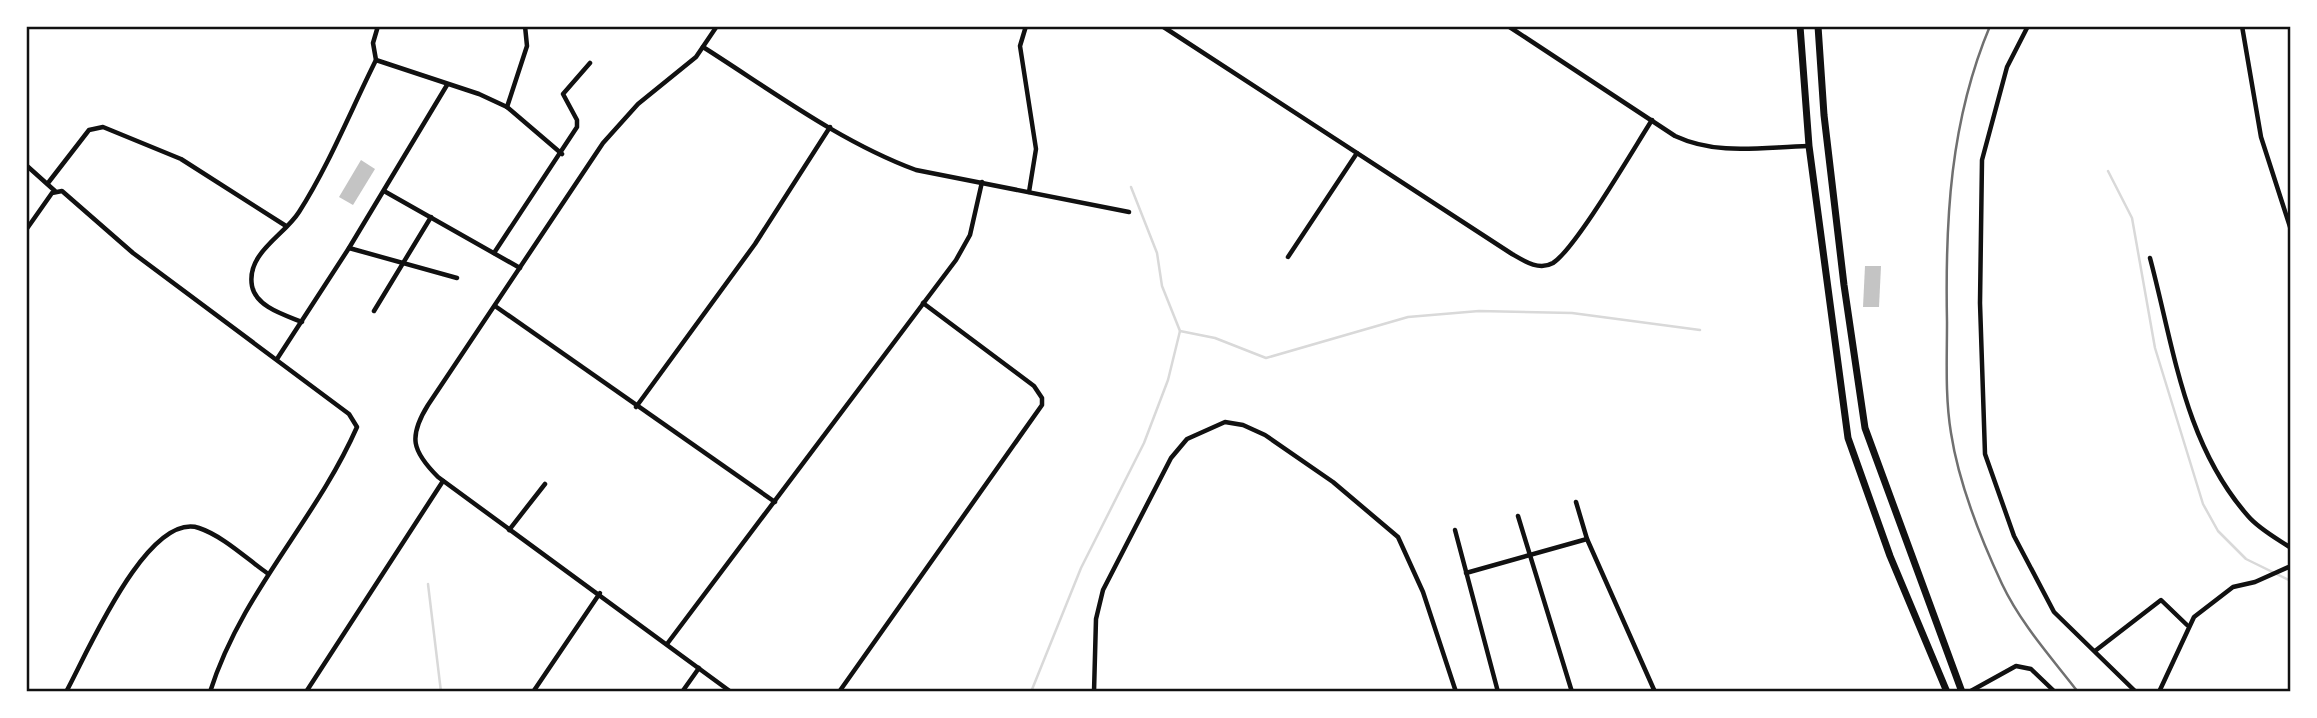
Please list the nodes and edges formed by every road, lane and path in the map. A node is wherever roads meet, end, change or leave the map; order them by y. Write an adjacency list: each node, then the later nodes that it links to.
1 (378, 26): 12 (street)
2 (525, 26): 15 (street)
3 (717, 26): 11 (street)
4 (1026, 26): 26 (street)
5 (1162, 26): 19 (street)
6 (1508, 26): 16 (street)
7 (1800, 26): 18 (main road)
8 (1818, 26): 40 (main road)
9 (2028, 26): 63 (street)
10 (2242, 26): 31 (street)
11 (703, 47): 17 (street); 37 (street)
12 (376, 60): 14 (street); 29 (street)
13 (590, 63): 20 (street)
14 (447, 85): 15 (street); 25 (street)
15 (507, 107): 20 (street)
16 (1652, 120): 18 (street); 19 (street)
17 (830, 127): 22 (street); 46 (street)
18 (1809, 146): 39 (main road)
19 (1357, 153): 34 (street)
20 (562, 154): 33 (street)
21 (26, 165): 23 (street)
22 (982, 182): 26 (street); 41 (street)
23 (48, 183): 24 (street); 29 (street)
24 (55, 191): 30 (street); 45 (street)
25 (384, 191): 28 (street); 32 (street)
26 (1029, 192): 27 (street)
27 (1129, 212)
28 (431, 217): 33 (street); 36 (street)
29 (286, 226): 44 (street)
30 (26, 230)
31 (2291, 230)
32 (349, 248): 36 (street); 44 (street)
33 (494, 253): 37 (street)
34 (1288, 257)
35 (2150, 258): 55 (street)
36 (402, 263): 38 (street); 43 (street)
37 (520, 268): 42 (street)
38 (457, 278)
39 (1827, 285): 40 (main road); 77 (main road)
40 (1844, 285): 78 (main road)
41 (923, 303): 49 (street); 71 (street)
42 (495, 306): 46 (street); 47 (street)
43 (374, 311)
44 (302, 322): 45 (street)
45 (277, 359): 58 (street)
46 (636, 407): 49 (street)
47 (443, 481): 52 (street); 67 (street)
48 (545, 484): 52 (street)
49 (775, 502): 62 (street)
50 (1576, 502): 54 (street)
51 (1518, 516): 56 (street)
52 (509, 530): 60 (street)
53 (1455, 530): 59 (street)
54 (1587, 539): 56 (street); 76 (street)
55 (2291, 548)
56 (1530, 558): 59 (street); 75 (street)
57 (2291, 566): 61 (street)
58 (267, 573): 65 (street); 66 (street)
59 (1466, 573): 74 (street)
60 (600, 593): 62 (street); 68 (street)
61 (2187, 625): 63 (street); 82 (street)
62 (667, 644): 64 (street)
63 (2095, 651): 81 (street)
64 (699, 668): 69 (street); 70 (street)
65 (66, 692)
66 (210, 692)
67 (306, 692)
68 (533, 692)
69 (682, 692)
70 (731, 692)
71 (839, 692)
72 (1094, 692): 73 (street)
73 (1457, 692)
74 (1498, 692)
75 (1572, 692)
76 (1655, 692)
77 (1947, 692)
78 (1962, 692)
79 (1969, 692): 80 (street)
80 (2055, 692)
81 (2136, 692)
82 (2159, 692)

